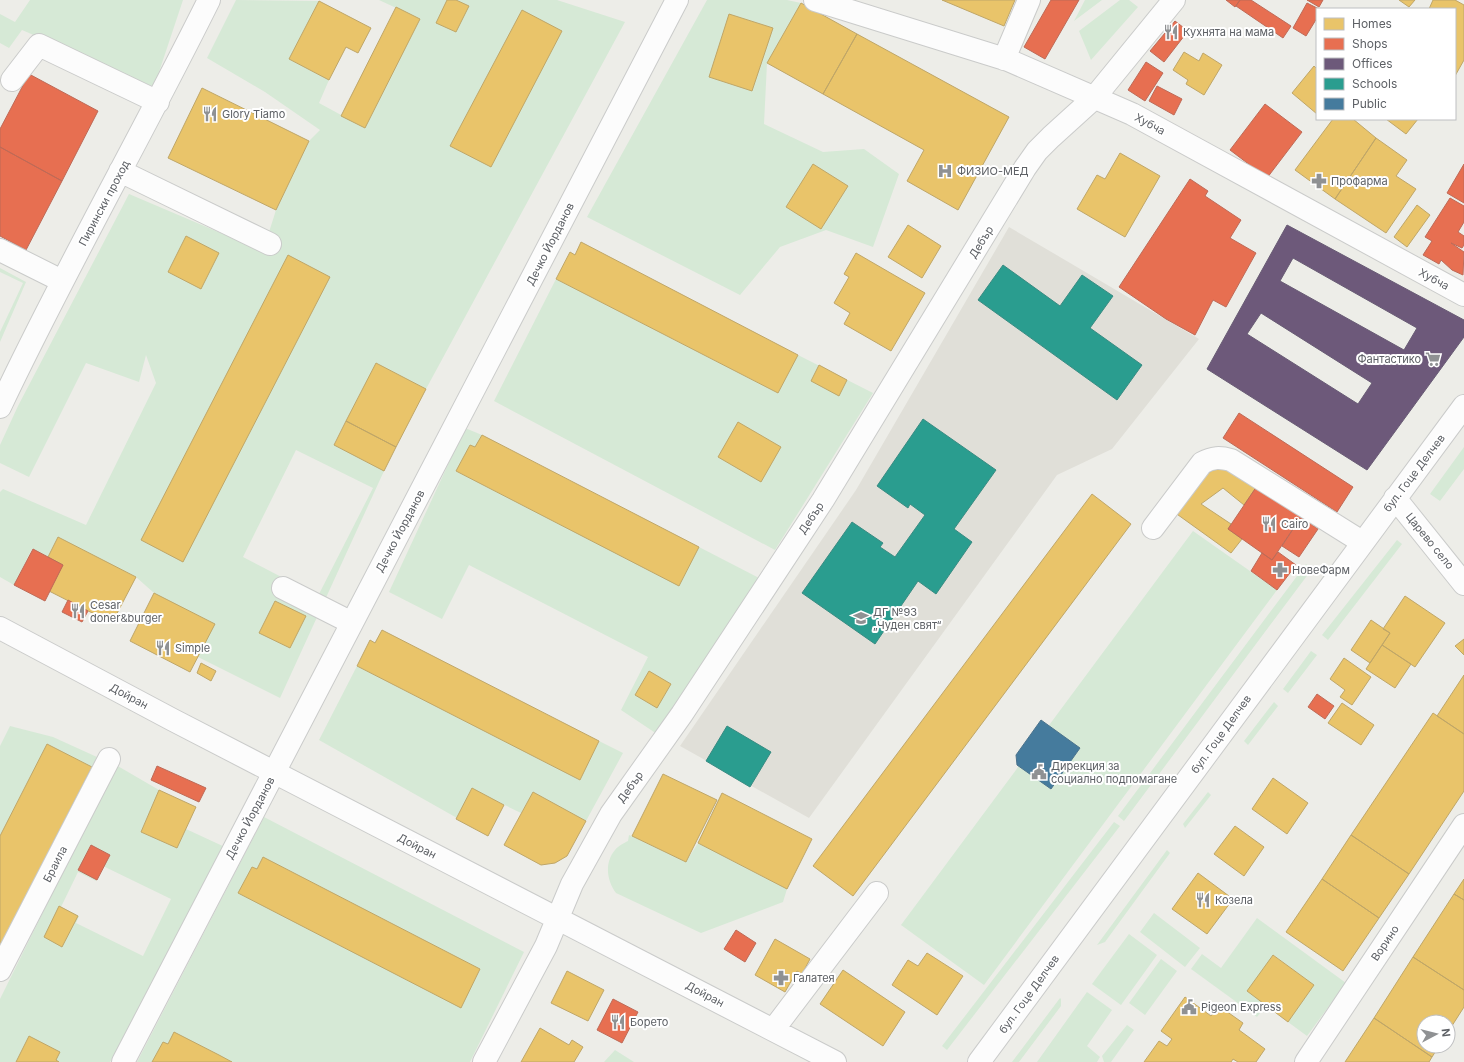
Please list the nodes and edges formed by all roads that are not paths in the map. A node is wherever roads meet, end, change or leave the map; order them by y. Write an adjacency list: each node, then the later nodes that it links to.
1 (209, 0): 9 (street, Пирински проход)
2 (677, 0): 22 (street, Дечко Йорданов)
3 (815, 0): 6 (street, Хубча)
4 (1029, 0): 6 (street)
5 (1174, 0): 8 (street, Дебър)
6 (1004, 58): 8 (street, Хубча)
7 (12, 80): 9 (street)
8 (1094, 98): 14 (street, Хубча); 28 (street, Дебър)
9 (158, 102): 10 (street, Пирински проход)
10 (120, 171): 11 (street); 13 (street, Пирински проход)
11 (270, 244)
12 (0, 250): 13 (street)
13 (62, 281): 16 (street, Пирински проход)
14 (1464, 295)
15 (1464, 406): 17 (street, бул. Гоце Делчев)
16 (0, 407)
17 (1395, 498): 19 (street, бул. Гоце Делчев); 20 (street, Царево село)
18 (1153, 528): 19 (street)
19 (1362, 542): 34 (street, бул. Гоце Делчев)
20 (1464, 584)
21 (283, 588): 22 (street)
22 (352, 623): 25 (street, Дечко Йорданов)
23 (0, 628): 25 (street, Дойран)
24 (109, 759): 29 (street, Браила)
25 (275, 772): 28 (street, Дойран); 31 (street, Дечко Йорданов)
26 (1464, 825): 35 (street, Ворино)
27 (877, 893): 30 (street)
28 (559, 918): 30 (street, Дойран); 32 (street, Дебър)
29 (0, 970)
30 (773, 1030): 33 (street, Дойран)
31 (123, 1062)
32 (484, 1062)
33 (835, 1062)
34 (979, 1062)
35 (1306, 1062)

